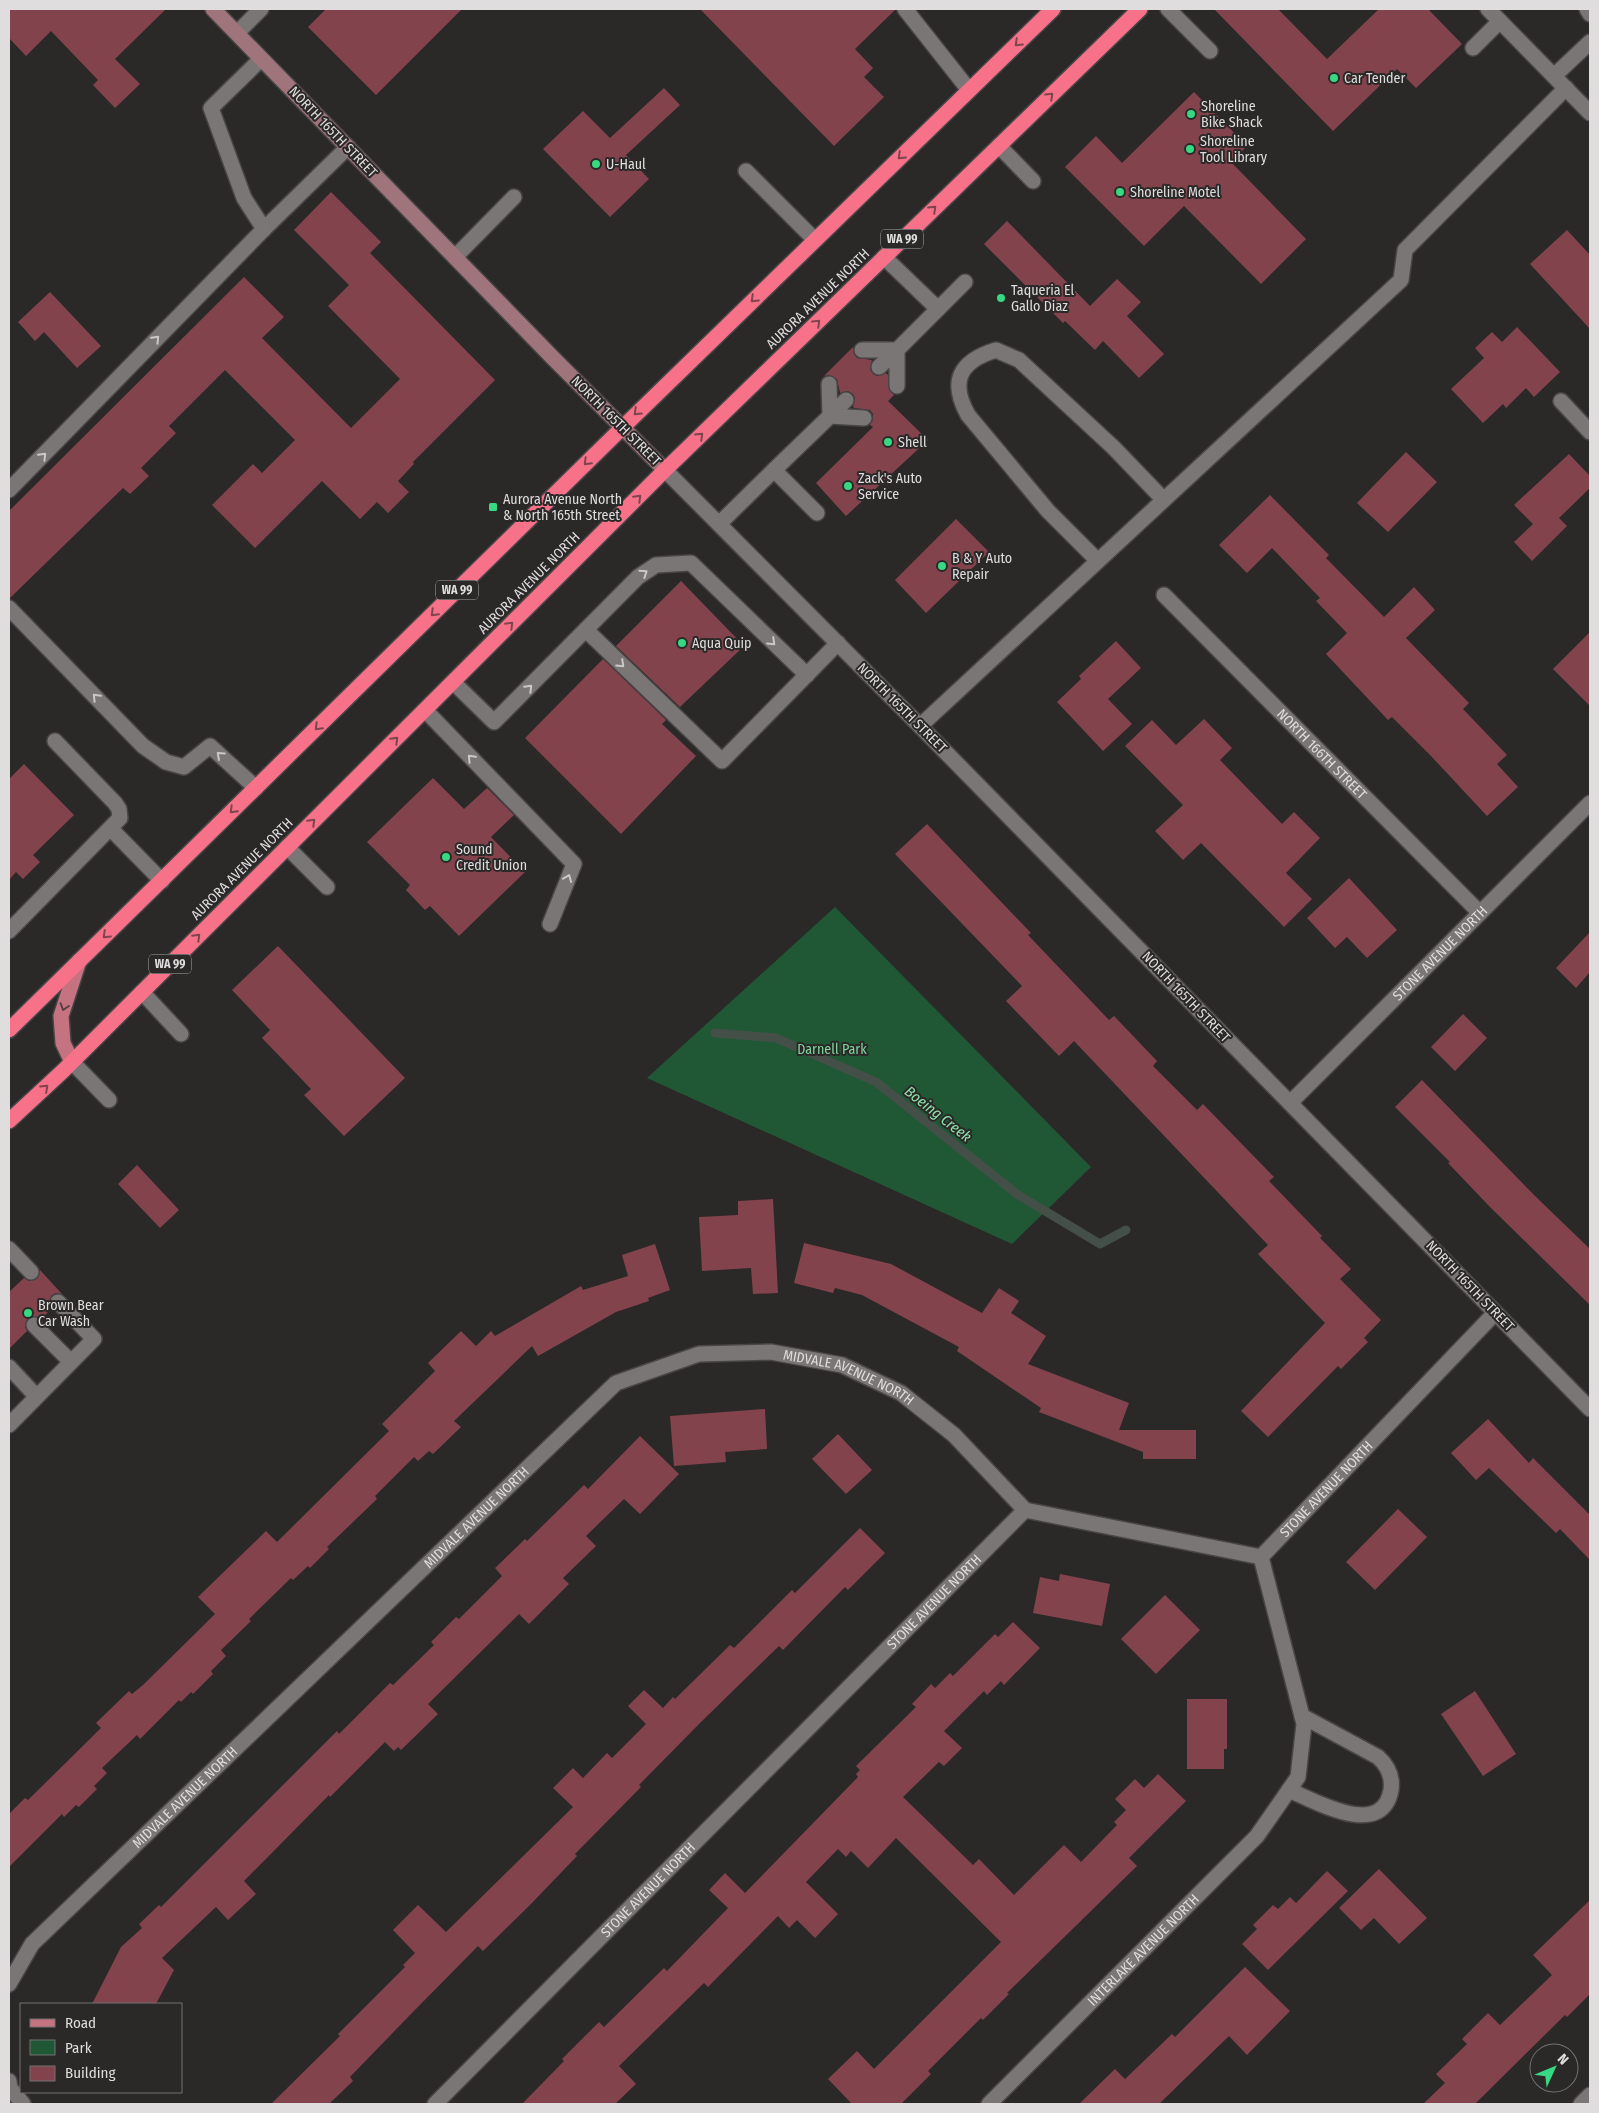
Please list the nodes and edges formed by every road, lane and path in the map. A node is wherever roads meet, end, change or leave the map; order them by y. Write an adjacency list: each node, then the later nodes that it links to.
1 (213, 9): 11 (street, NORTH 165TH STREET)
2 (262, 9): 11 (street)
3 (905, 9): 18 (street)
4 (1052, 9): 18 (highway, WA 99, one-way to 18)
5 (1140, 9): 20 (highway, AURORA AVENUE NORTH / WA 99, one-way to 5)
6 (1168, 9): 14 (street)
7 (1488, 9): 10 (street)
8 (1587, 9): 9 (street)
9 (1590, 14)
10 (1500, 21): 13 (street); 16 (street)
11 (237, 34): 15 (street, NORTH 165TH STREET)
12 (1590, 42): 16 (street)
13 (1473, 48)
14 (1210, 51)
15 (261, 59): 21 (street, NORTH 165TH STREET); 25 (street)
16 (1554, 76): 17 (street)
17 (1566, 88): 19 (street); 45 (street)
18 (969, 90): 26 (highway, WA 99, one-way to 26)
19 (1590, 113)
20 (999, 146): 23 (street); 28 (highway, AURORA AVENUE NORTH / WA 99, one-way to 20)
21 (348, 147): 25 (street); 27 (street, NORTH 165TH STREET)
22 (746, 171): 26 (street)
23 (1033, 181)
24 (514, 197): 27 (street)
25 (264, 229): 44 (street, one-way to 25)
26 (815, 240): 40 (highway, WA 99, one-way to 40)
27 (455, 257): 40 (street, NORTH 165TH STREET)
28 (884, 257): 30 (street); 42 (highway, AURORA AVENUE NORTH / WA 99, one-way to 28)
29 (965, 282): 30 (street)
30 (938, 309): 32 (street)
31 (862, 350): 32 (street)
32 (896, 350): 33 (street); 35 (street)
33 (879, 367)
34 (829, 384): 38 (street)
35 (897, 386)
36 (846, 400): 38 (street)
37 (1561, 401): 41 (street)
38 (830, 416): 39 (street); 43 (street)
39 (864, 418)
40 (622, 428): 42 (street, NORTH 165TH STREET); 58 (highway, WA 99, one-way to 58)
41 (1590, 432)
42 (666, 470): 47 (street, NORTH 165TH STREET); 54 (highway, AURORA AVENUE NORTH / WA 99, one-way to 42)
43 (774, 470): 46 (street); 47 (street)
44 (9, 490)
45 (1163, 499): 48 (street); 48 (street)
46 (817, 513)
47 (719, 524): 52 (street, NORTH 165TH STREET)
48 (1097, 560): 56 (street)
49 (1164, 595): 64 (street, NORTH 166TH STREET)
50 (9, 608): 58 (street, one-way to 50)
51 (586, 630): 53 (street, one-way to 53); 53 (street, one-way to 53); 54 (street, one-way to 51)
52 (838, 643): 53 (street); 56 (street, NORTH 165TH STREET)
53 (807, 675)
54 (453, 682): 55 (highway, AURORA AVENUE NORTH / WA 99)
55 (425, 710): 61 (highway, AURORA AVENUE NORTH / WA 99, one-way to 55); 65 (street, one-way to 55)
56 (920, 726): 73 (street, NORTH 165TH STREET)
57 (55, 741): 60 (street)
58 (256, 788): 62 (highway, WA 99, one-way to 62)
59 (1590, 803): 64 (street, STONE AVENUE NORTH)
60 (111, 828): 62 (street); 66 (street)
61 (288, 847): 63 (street); 68 (highway, AURORA AVENUE NORTH / WA 99, one-way to 61)
62 (162, 881): 67 (highway, WA 99, one-way to 67)
63 (327, 887)
64 (1480, 913): 73 (street, STONE AVENUE NORTH)
65 (550, 924)
66 (9, 931)
67 (79, 961): 69 (highway, WA 99); 71 (main road, one-way to 71)
68 (142, 992): 70 (street); 71 (highway, AURORA AVENUE NORTH / WA 99)
69 (9, 1030)
70 (181, 1034)
71 (72, 1062): 72 (street); 74 (highway, AURORA AVENUE NORTH / WA 99, one-way to 71)
72 (108, 1100)
73 (1290, 1103): 78 (street, NORTH 165TH STREET)
74 (9, 1121)
75 (9, 1249): 76 (street)
76 (31, 1272)
77 (58, 1302): 80 (street)
78 (1495, 1313): 83 (street, NORTH 165TH STREET); 86 (street, STONE AVENUE NORTH)
79 (34, 1325): 80 (street)
80 (71, 1362): 82 (street)
81 (9, 1366): 82 (street)
82 (36, 1396): 84 (street)
83 (1590, 1409)
84 (9, 1425)
85 (1025, 1510): 86 (street); 89 (street, MIDVALE AVENUE NORTH); 93 (street, STONE AVENUE NORTH)
86 (1261, 1557): 87 (street, INTERLAKE AVENUE NORTH)
87 (1302, 1716): 88 (street, INTERLAKE AVENUE NORTH); 88 (street)
88 (1289, 1790): 94 (street, INTERLAKE AVENUE NORTH)
89 (9, 1984)
90 (9, 2082): 92 (street)
91 (1590, 2095): 95 (street)
92 (23, 2104)
93 (435, 2104)
94 (989, 2104)
95 (1581, 2104)

